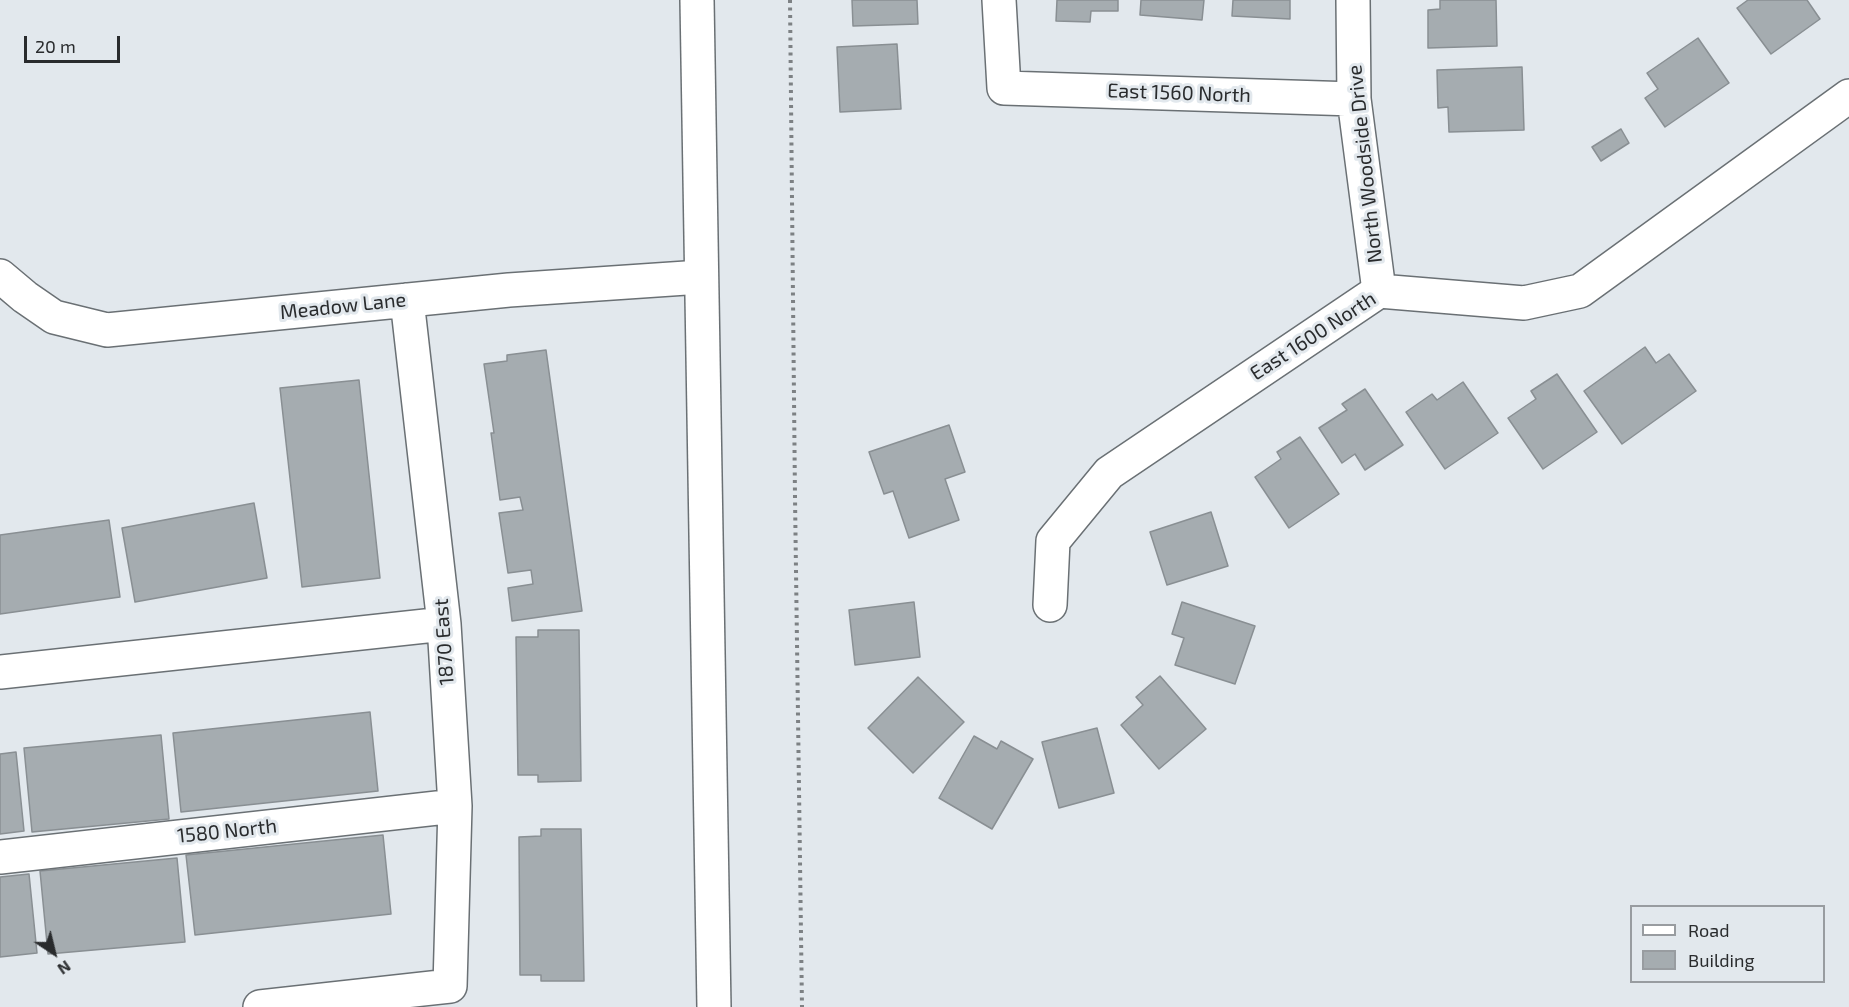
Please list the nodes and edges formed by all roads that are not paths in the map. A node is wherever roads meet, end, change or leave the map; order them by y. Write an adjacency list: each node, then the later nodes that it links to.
1 (697, 0): 7 (street)
2 (999, 0): 5 (street, East 1560 North)
3 (1353, 0): 5 (street, North Woodside Drive)
4 (1849, 96): 8 (street, East 1600 North)
5 (1354, 99): 8 (street, North Woodside Drive)
6 (0, 276): 9 (street, Meadow Lane)
7 (701, 277): 9 (street, Meadow Lane); 16 (street)
8 (1379, 291): 10 (street, East 1600 North)
9 (407, 300): 11 (street, 1870 East)
10 (1050, 605)
11 (444, 624): 12 (street); 13 (street, 1870 East)
12 (0, 672)
13 (454, 807): 14 (street, 1580 North); 15 (street, 1870 East)
14 (0, 856)
15 (260, 1007)
16 (714, 1007)

